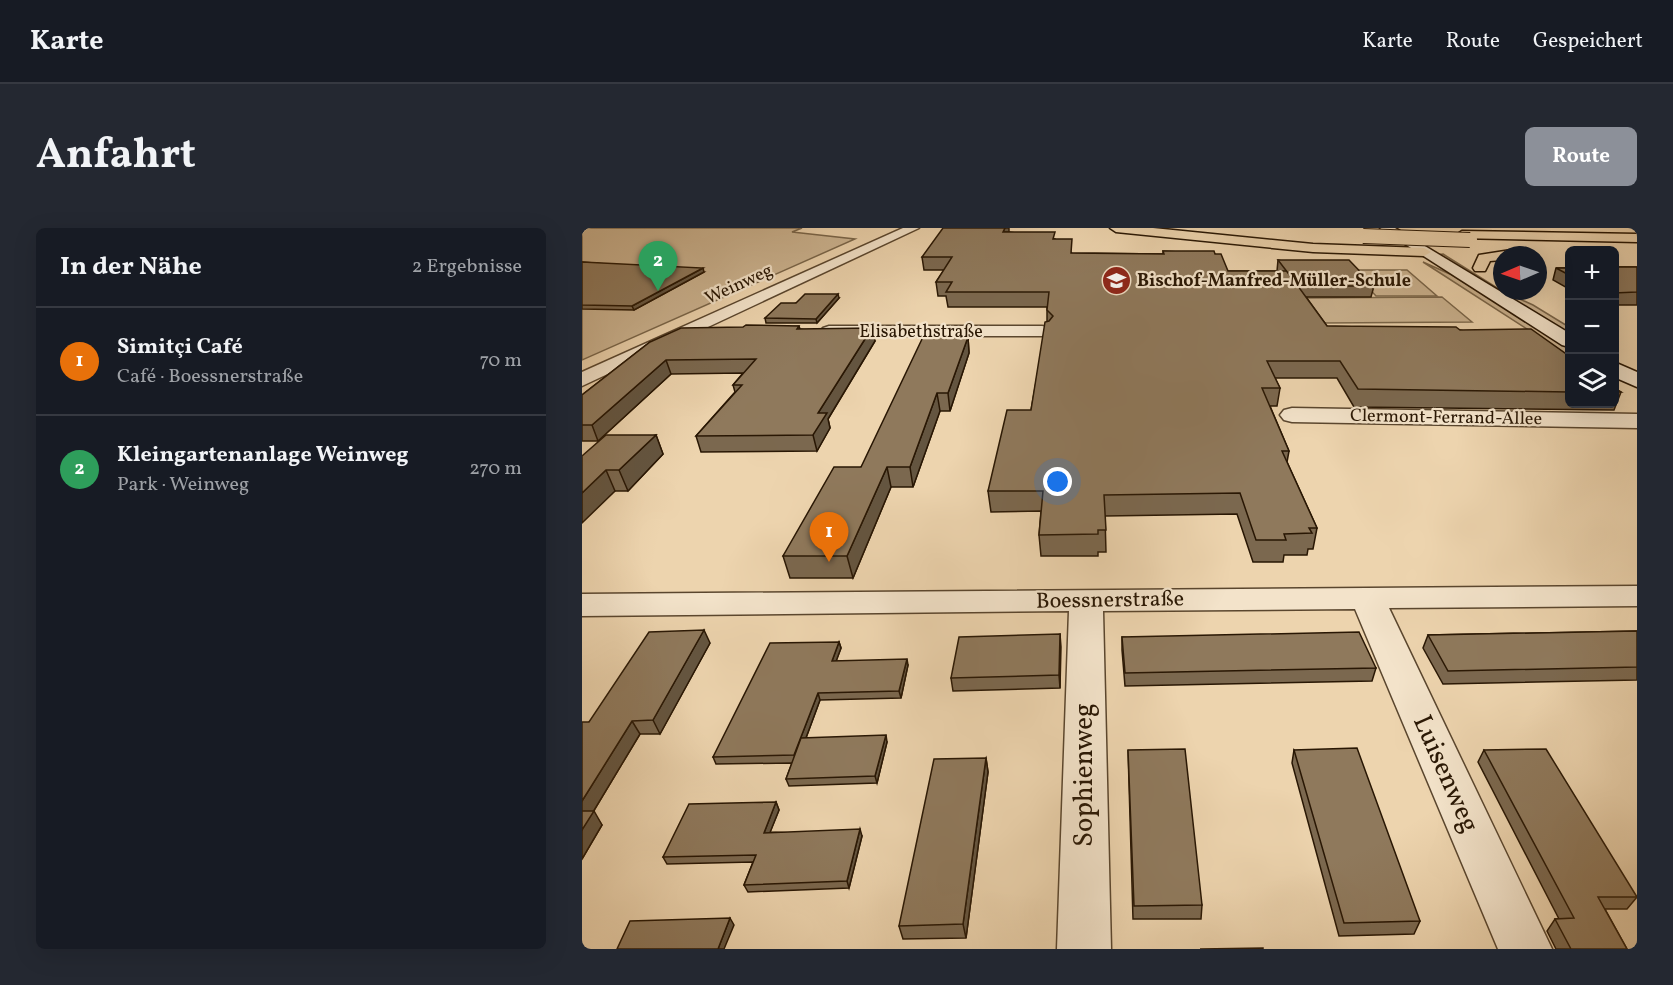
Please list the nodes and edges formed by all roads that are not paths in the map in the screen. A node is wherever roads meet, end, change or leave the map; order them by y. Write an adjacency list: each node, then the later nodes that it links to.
1 (913, 228): 19 (street, Weinweg)
2 (1116, 228): 13 (highway)
3 (1215, 228): 8 (highway)
4 (1386, 228): 14 (street)
5 (1411, 228): 17 (street)
6 (1624, 228): 7 (highway)
7 (1637, 228)
8 (1298, 233)
9 (1355, 234): 10 (highway, bridge)
10 (1466, 238): 11 (highway); 12 (highway)
11 (1637, 238)
12 (1637, 243)
13 (1378, 252): 14 (highway); 17 (highway)
14 (1425, 252): 17 (street); 17 (street)
15 (1493, 256): 17 (highway)
16 (1493, 257): 17 (highway)
17 (1458, 258): 18 (street); 23 (street)
18 (1493, 276)
19 (693, 328): 20 (street); 25 (street, Weinweg)
20 (736, 330)
21 (810, 332): 22 (street, Elisabethstraße)
22 (1042, 332)
23 (1565, 338)
24 (1624, 359): 26 (street)
25 (582, 380)
26 (1637, 381)
27 (1292, 415): 28 (street, Clermont-Ferrand-Allee)
28 (1637, 420)
29 (1637, 596): 30 (street, Boessnerstraße)
30 (1366, 598): 31 (street, Boessnerstraße); 34 (street, Luisenweg)
31 (1086, 601): 32 (street, Boessnerstraße); 33 (street, Sophienweg)
32 (582, 605)
33 (1084, 949)
34 (1525, 949)

